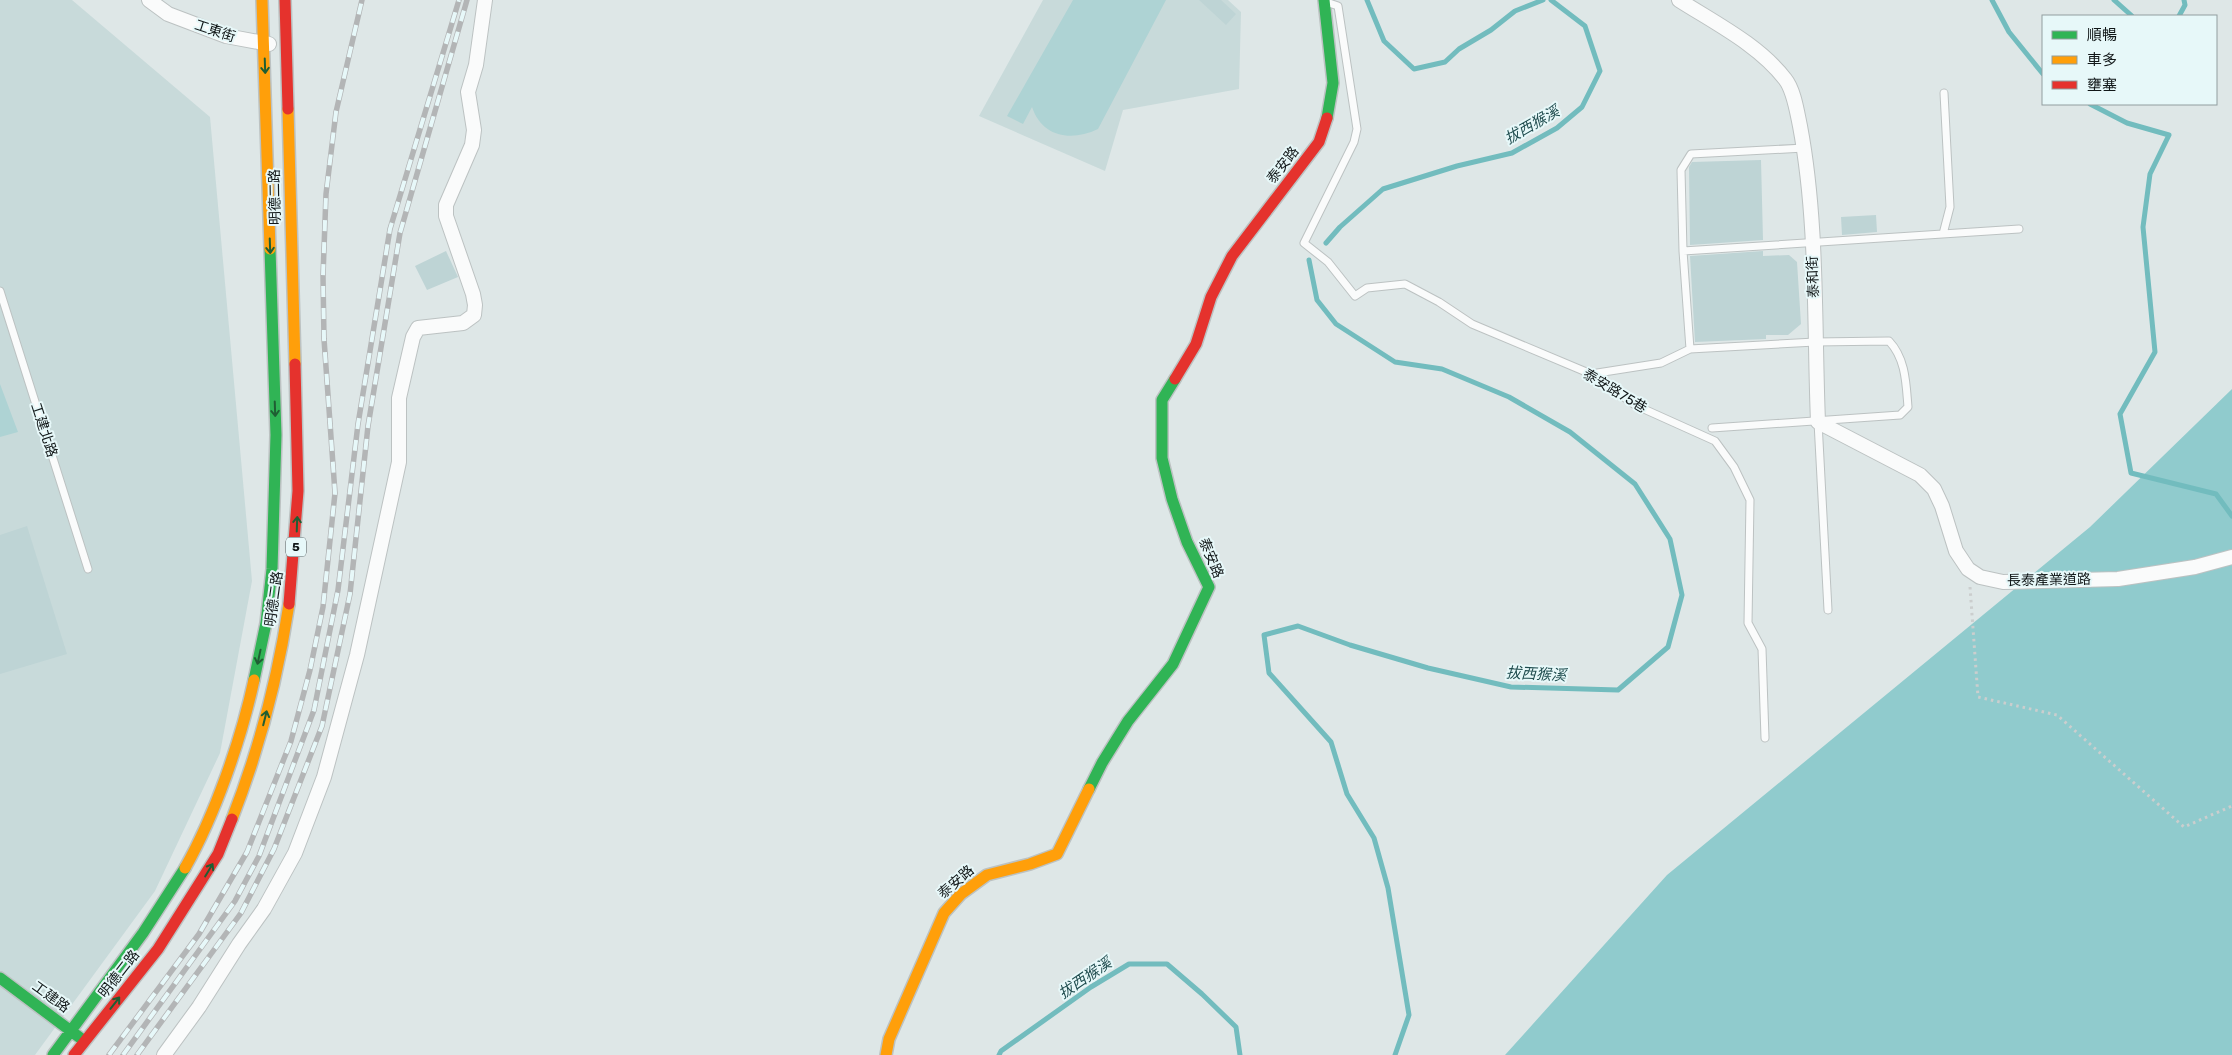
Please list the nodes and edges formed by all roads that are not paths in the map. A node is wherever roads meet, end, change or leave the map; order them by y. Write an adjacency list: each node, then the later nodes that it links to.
1 (149, 0): 7 (street, 工東街)
2 (262, 0): 7 (main road, 明德二路 / 5)
3 (285, 0): 8 (main road, 明德二路 / 5)
4 (485, 0): 31 (street)
5 (1679, 0): 10 (street, 泰和街)
6 (1324, 1): 14 (lane, 泰安路); 32 (main road, 泰安路)
7 (264, 44): 8 (street, 工東街); 27 (main road, 明德二路 / 5, one-way to 27)
8 (287, 45): 28 (main road, 明德二路 / 5, one-way to 8)
9 (1944, 93): 12 (lane)
10 (1804, 148): 13 (street, 泰和街); 15 (lane)
11 (2019, 229): 12 (lane)
12 (1942, 234): 13 (lane)
13 (1812, 242): 15 (lane); 17 (street, 泰和街)
14 (1304, 243): 19 (lane, 泰安路75巷)
15 (1683, 251): 18 (lane)
16 (0, 291): 23 (lane, 工建北路)
17 (1815, 342): 18 (lane); 20 (street, 泰和街); 20 (lane)
18 (1690, 349): 19 (lane)
19 (1591, 374): 25 (lane, 泰安路75巷)
20 (1818, 422): 21 (lane); 22 (street, 長泰產業道路); 24 (lane, 泰和街)
21 (1712, 428)
22 (2232, 557)
23 (88, 569)
24 (1828, 610)
25 (1765, 738)
26 (0, 978): 27 (main road, 工建路)
27 (71, 1030): 28 (main road, 工建路); 29 (main road, 明德二路 / 5)
28 (85, 1041): 30 (main road, 明德二路 / 5)
29 (53, 1055)
30 (74, 1055)
31 (164, 1055)
32 (886, 1055)

